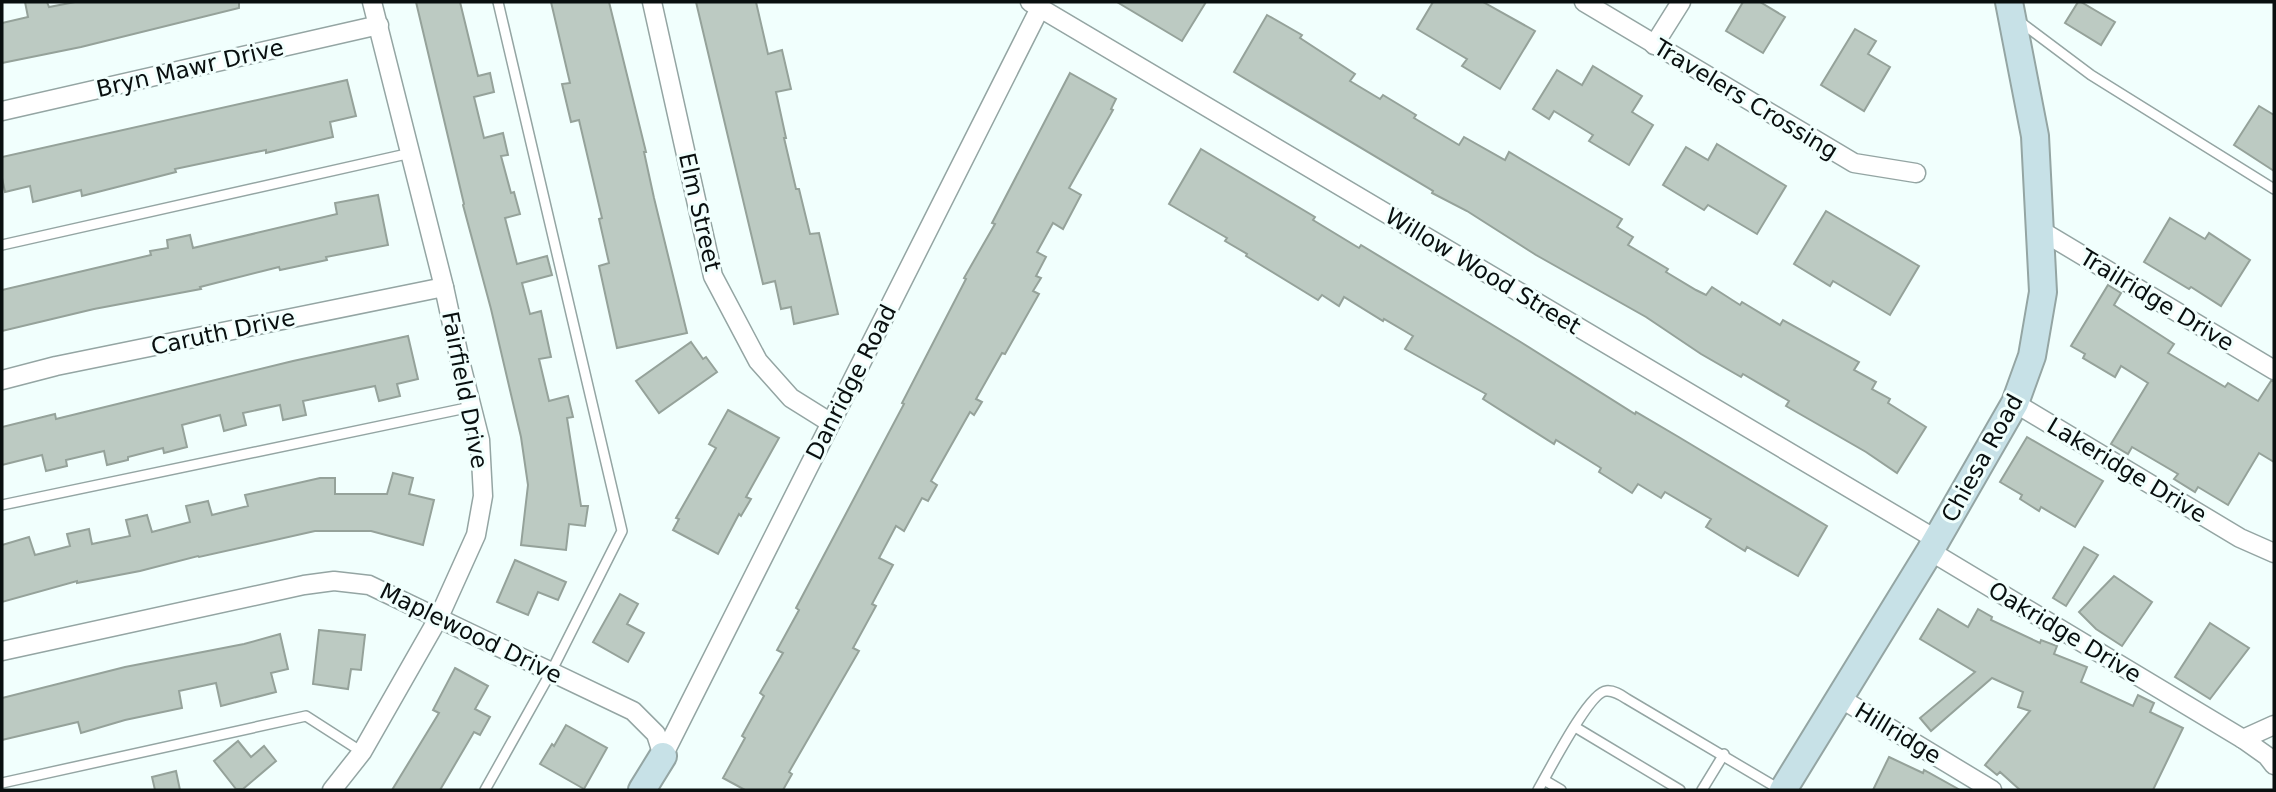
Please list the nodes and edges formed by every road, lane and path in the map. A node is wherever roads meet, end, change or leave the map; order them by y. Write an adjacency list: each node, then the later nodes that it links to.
1 (372, 2): 8 (street, Fairfield Drive)
2 (498, 2): 27 (lane)
3 (652, 2): 21 (street, Elm Street)
4 (1584, 2): 9 (street, Travelers Crossing)
5 (1681, 2): 9 (street)
6 (1035, 5): 21 (street, Danridge Road); 23 (street, Willow Wood Street)
7 (2010, 8): 13 (lane); 14 (main road, Chiesa Road)
8 (379, 25): 10 (street, Bryn Mawr Drive); 11 (street, Fairfield Drive)
9 (1654, 45): 12 (street, Travelers Crossing)
10 (2, 111)
11 (411, 153): 15 (lane); 16 (street, Fairfield Drive)
12 (1916, 173)
13 (2274, 189)
14 (2040, 230): 17 (street, Trailridge Drive); 19 (main road, Chiesa Road)
15 (2, 245)
16 (444, 287): 18 (street, Caruth Drive); 20 (street, Fairfield Drive)
17 (2274, 370)
18 (2, 380)
19 (2015, 403): 23 (main road, Chiesa Road); 24 (street, Lakeridge Drive)
20 (471, 407): 22 (lane); 25 (street, Fairfield Drive)
21 (831, 423): 34 (street, Danridge Road)
22 (2, 505)
23 (1934, 546): 28 (main road, Chiesa Road); 31 (street, Oakridge Drive)
24 (2274, 553)
25 (439, 617): 26 (street, Maplewood Drive); 27 (street, Maplewood Drive); 32 (street, Fairfield Drive)
26 (2, 651)
27 (551, 672): 34 (street, Maplewood Drive); 39 (lane)
28 (1840, 698): 46 (main road, Chiesa Road); 47 (street, Hillridge)
29 (2274, 725): 31 (street)
30 (1575, 727): 33 (lane); 36 (lane); 44 (lane)
31 (2243, 739): 35 (street, Oakridge Drive)
32 (362, 752): 37 (lane); 38 (street, Fairfield Drive)
33 (1724, 754): 45 (lane); 46 (lane)
34 (663, 756): 40 (main road, Danridge Road); 41 (main road, Danridge Road)
35 (2274, 765)
36 (1544, 780): 42 (lane); 43 (lane)
37 (2, 783)
38 (332, 790)
39 (485, 790)
40 (642, 790)
41 (653, 790)
42 (1538, 790)
43 (1561, 790)
44 (1680, 790)
45 (1702, 790)
46 (1782, 790)
47 (1992, 790)

